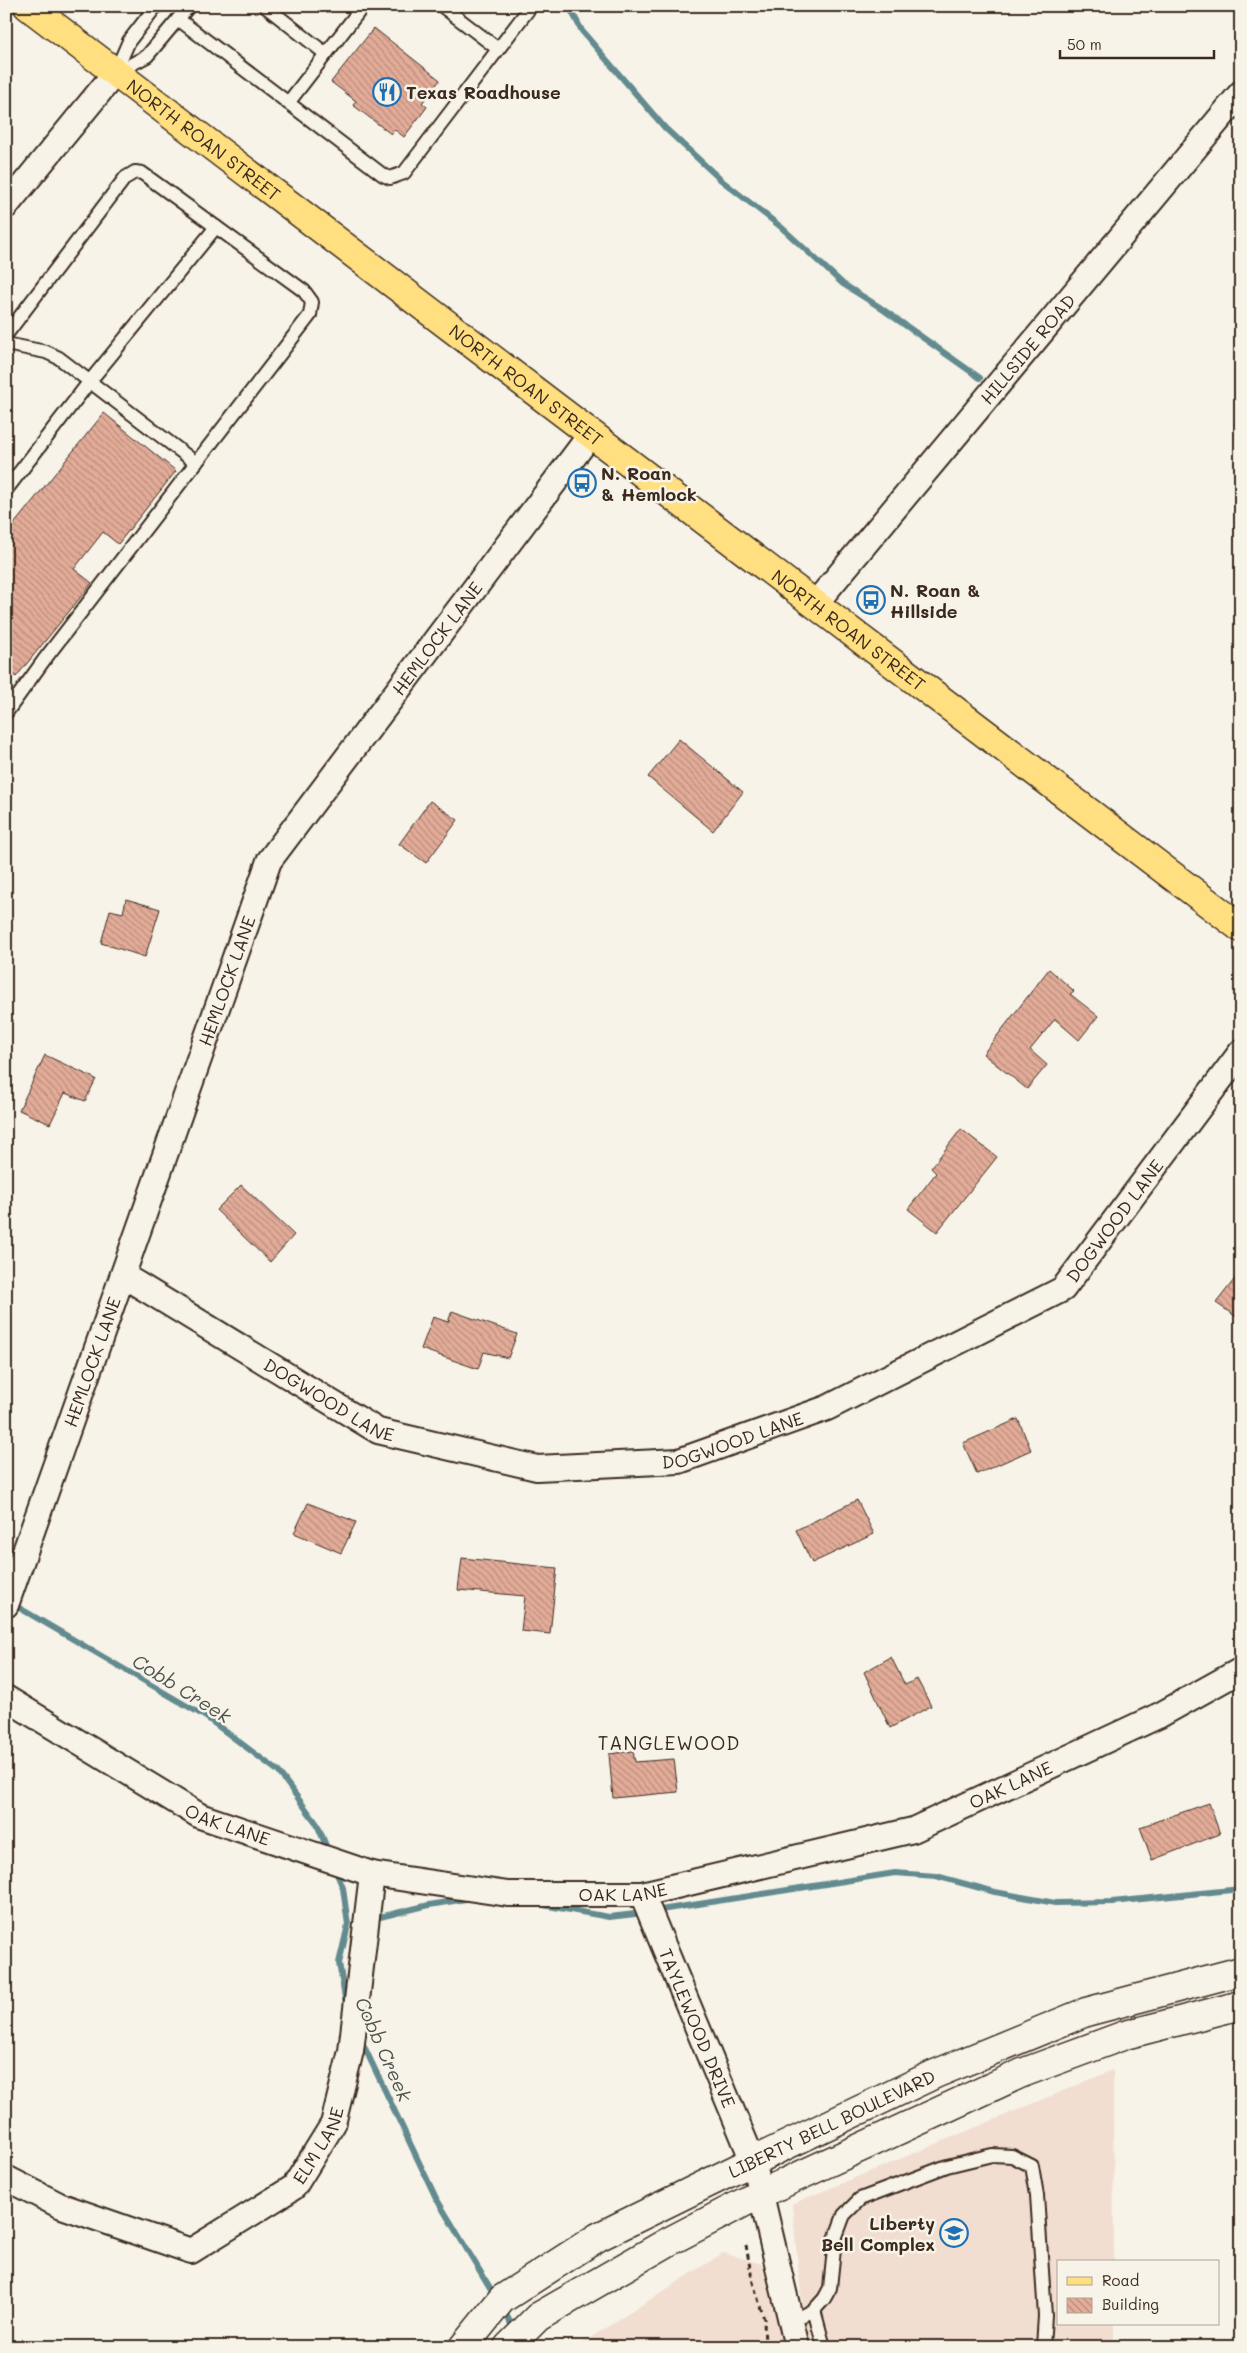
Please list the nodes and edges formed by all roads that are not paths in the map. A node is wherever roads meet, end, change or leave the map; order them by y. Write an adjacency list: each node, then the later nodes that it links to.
1 (28, 6): 11 (main road, NORTH ROAN STREET)
2 (156, 6): 11 (lane)
3 (189, 6): 8 (lane)
4 (265, 6): 10 (lane)
5 (363, 6): 10 (lane)
6 (442, 6): 9 (lane)
7 (531, 6): 9 (lane)
8 (178, 19): 11 (lane); 13 (lane)
9 (498, 49): 13 (lane)
10 (326, 54): 13 (lane)
11 (115, 73): 14 (street); 19 (main road, NORTH ROAN STREET)
12 (1241, 93): 22 (street, HILLSIDE ROAD)
13 (288, 103)
14 (6, 206)
15 (216, 227): 16 (lane); 18 (lane); 20 (lane)
16 (6, 335)
17 (6, 344): 18 (lane)
18 (90, 381): 20 (lane); 21 (lane)
19 (591, 434): 22 (main road, NORTH ROAN STREET); 26 (street, HEMLOCK LANE)
20 (196, 463): 23 (lane)
21 (6, 490)
22 (815, 604): 24 (main road, NORTH ROAN STREET)
23 (6, 714)
24 (1241, 928)
25 (1241, 1052): 26 (street, DOGWOOD LANE)
26 (124, 1276): 27 (street, HEMLOCK LANE)
27 (6, 1605)
28 (1241, 1670): 31 (street, OAK LANE)
29 (6, 1698): 30 (street, OAK LANE)
30 (372, 1874): 31 (street, OAK LANE); 37 (street, ELM LANE)
31 (642, 1894): 36 (street, TAYLEWOOD DRIVE)
32 (1241, 1971): 33 (street, LIBERTY BELL BOULEVARD)
33 (1126, 2001): 35 (street); 36 (street, LIBERTY BELL BOULEVARD)
34 (1241, 2004): 35 (street, LIBERTY BELL BOULEVARD)
35 (1133, 2033): 38 (street, LIBERTY BELL BOULEVARD)
36 (752, 2161): 38 (street, TAYLEWOOD DRIVE); 41 (street, LIBERTY BELL BOULEVARD)
37 (6, 2178)
38 (760, 2194): 40 (street, TAYLEWOOD DRIVE); 42 (street, LIBERTY BELL BOULEVARD)
39 (814, 2310): 40 (lane); 44 (lane); 45 (lane)
40 (791, 2322): 43 (street, TAYLEWOOD DRIVE)
41 (462, 2347)
42 (508, 2347)
43 (797, 2347)
44 (824, 2347)
45 (1043, 2347)

